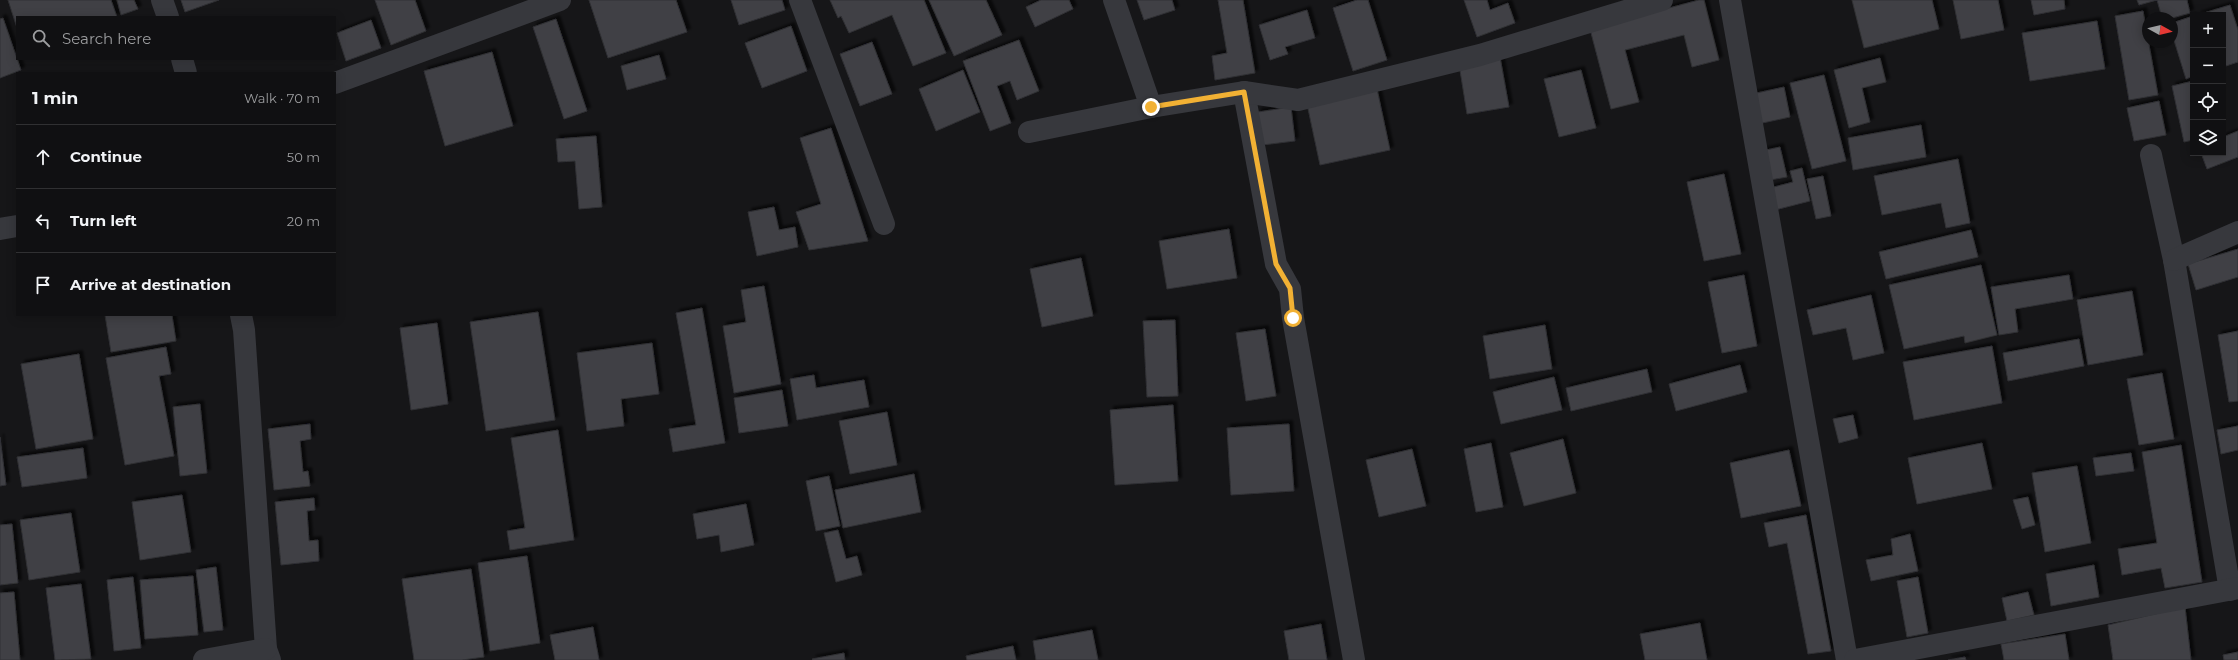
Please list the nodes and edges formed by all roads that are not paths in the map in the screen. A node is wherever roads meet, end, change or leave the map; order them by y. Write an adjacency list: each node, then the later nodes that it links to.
1 (162, 0): 7 (street)
2 (560, 0): 10 (street)
3 (800, 0): 15 (street)
4 (1114, 0): 12 (street)
5 (1662, 0): 11 (street)
6 (1730, 0): 25 (street)
7 (168, 16)
8 (182, 60): 9 (street)
9 (186, 72)
10 (336, 83)
11 (1244, 92): 12 (street); 24 (street)
12 (1151, 107): 13 (street)
13 (1029, 132)
14 (2151, 155): 19 (street)
15 (884, 224)
16 (16, 226): 17 (street)
17 (0, 228)
18 (2238, 232): 19 (street)
19 (2174, 260): 21 (street)
20 (241, 316): 22 (street)
21 (2234, 589): 26 (street)
22 (268, 655): 23 (street)
23 (204, 660)
24 (1354, 660)
25 (1847, 660)
26 (1854, 660)

